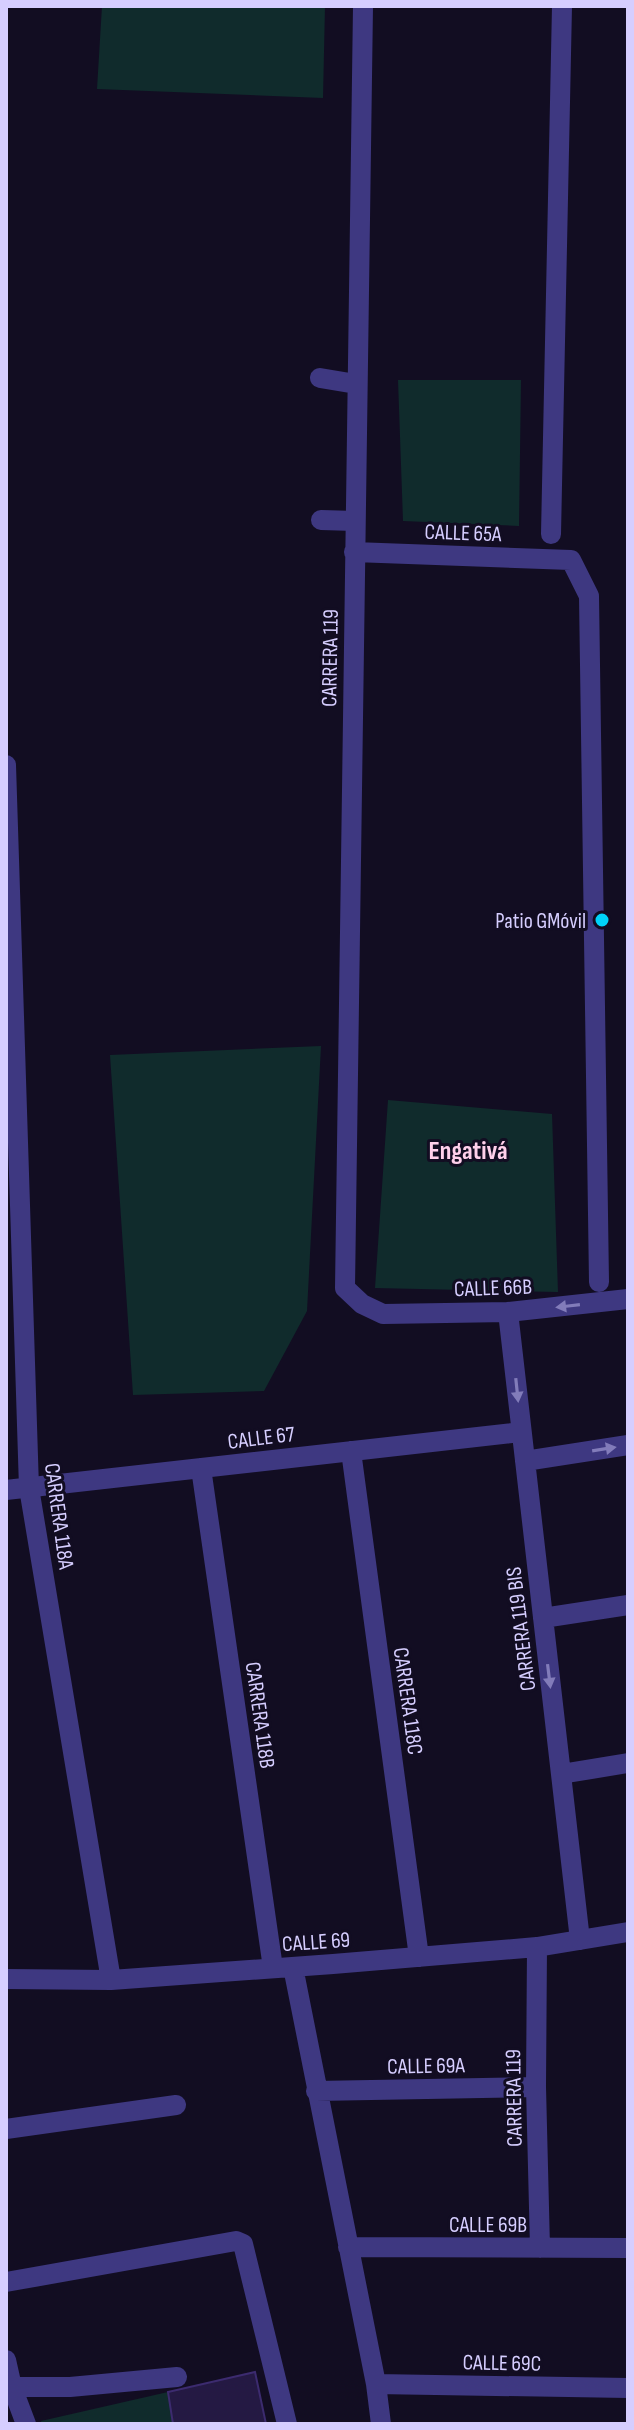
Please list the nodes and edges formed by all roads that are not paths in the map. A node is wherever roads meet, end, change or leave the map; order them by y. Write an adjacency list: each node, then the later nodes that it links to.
1 (363, 6): 4 (street, CARRERA 119)
2 (562, 6): 7 (street)
3 (320, 378): 4 (street)
4 (356, 384): 6 (street, CARRERA 119)
5 (321, 520): 6 (street)
6 (355, 521): 8 (street, CARRERA 119)
7 (551, 534)
8 (354, 552): 10 (street, CALLE 65A); 12 (street, CARRERA 119)
9 (6, 765): 19 (street, CARRERA 118A)
10 (599, 1282)
11 (628, 1299): 13 (street, CALLE 66B, one-way to 13)
12 (362, 1304): 13 (street, CALLE 66B)
13 (508, 1312): 14 (street, CARRERA 119 BIS, one-way to 14)
14 (521, 1432): 16 (street, CALLE 67); 17 (street, CARRERA 119 BIS)
15 (628, 1445): 17 (street, one-way to 15)
16 (351, 1451): 18 (street, CALLE 67); 28 (street, CARRERA 118C)
17 (525, 1461): 22 (street, CARRERA 119 BIS)
18 (201, 1468): 19 (street, CALLE 67); 29 (street, CARRERA 118B)
19 (29, 1488): 20 (street, CALLE 67); 31 (street, CARRERA 118A)
20 (6, 1490)
21 (628, 1605): 22 (street)
22 (543, 1618): 24 (street, CARRERA 119 BIS, one-way to 24)
23 (628, 1763): 24 (street)
24 (561, 1774): 26 (street, CARRERA 119 BIS)
25 (628, 1932): 26 (street, CALLE 69)
26 (580, 1940): 27 (street, CALLE 69)
27 (537, 1947): 28 (street, CALLE 69); 32 (street, CARRERA 119)
28 (419, 1957): 29 (street, CALLE 69)
29 (283, 1968): 31 (street, CALLE 69); 33 (street, CARRERA 118B)
30 (6, 1979): 31 (street, CALLE 69)
31 (111, 1980)
32 (536, 2087): 33 (street, CALLE 69A); 37 (street, CARRERA 119)
33 (316, 2091): 36 (street, CARRERA 118B)
34 (176, 2105): 35 (street)
35 (6, 2129)
36 (348, 2247): 37 (street, CALLE 69B); 42 (street, CARRERA 118B)
37 (540, 2248): 38 (street, CALLE 69B)
38 (628, 2248)
39 (6, 2282): 46 (street)
40 (6, 2360): 43 (street)
41 (177, 2377): 43 (street)
42 (376, 2384): 44 (street, CALLE 69C); 47 (street, CARRERA 118B)
43 (9, 2387): 45 (street)
44 (628, 2388)
45 (26, 2424)
46 (287, 2424)
47 (381, 2424)

